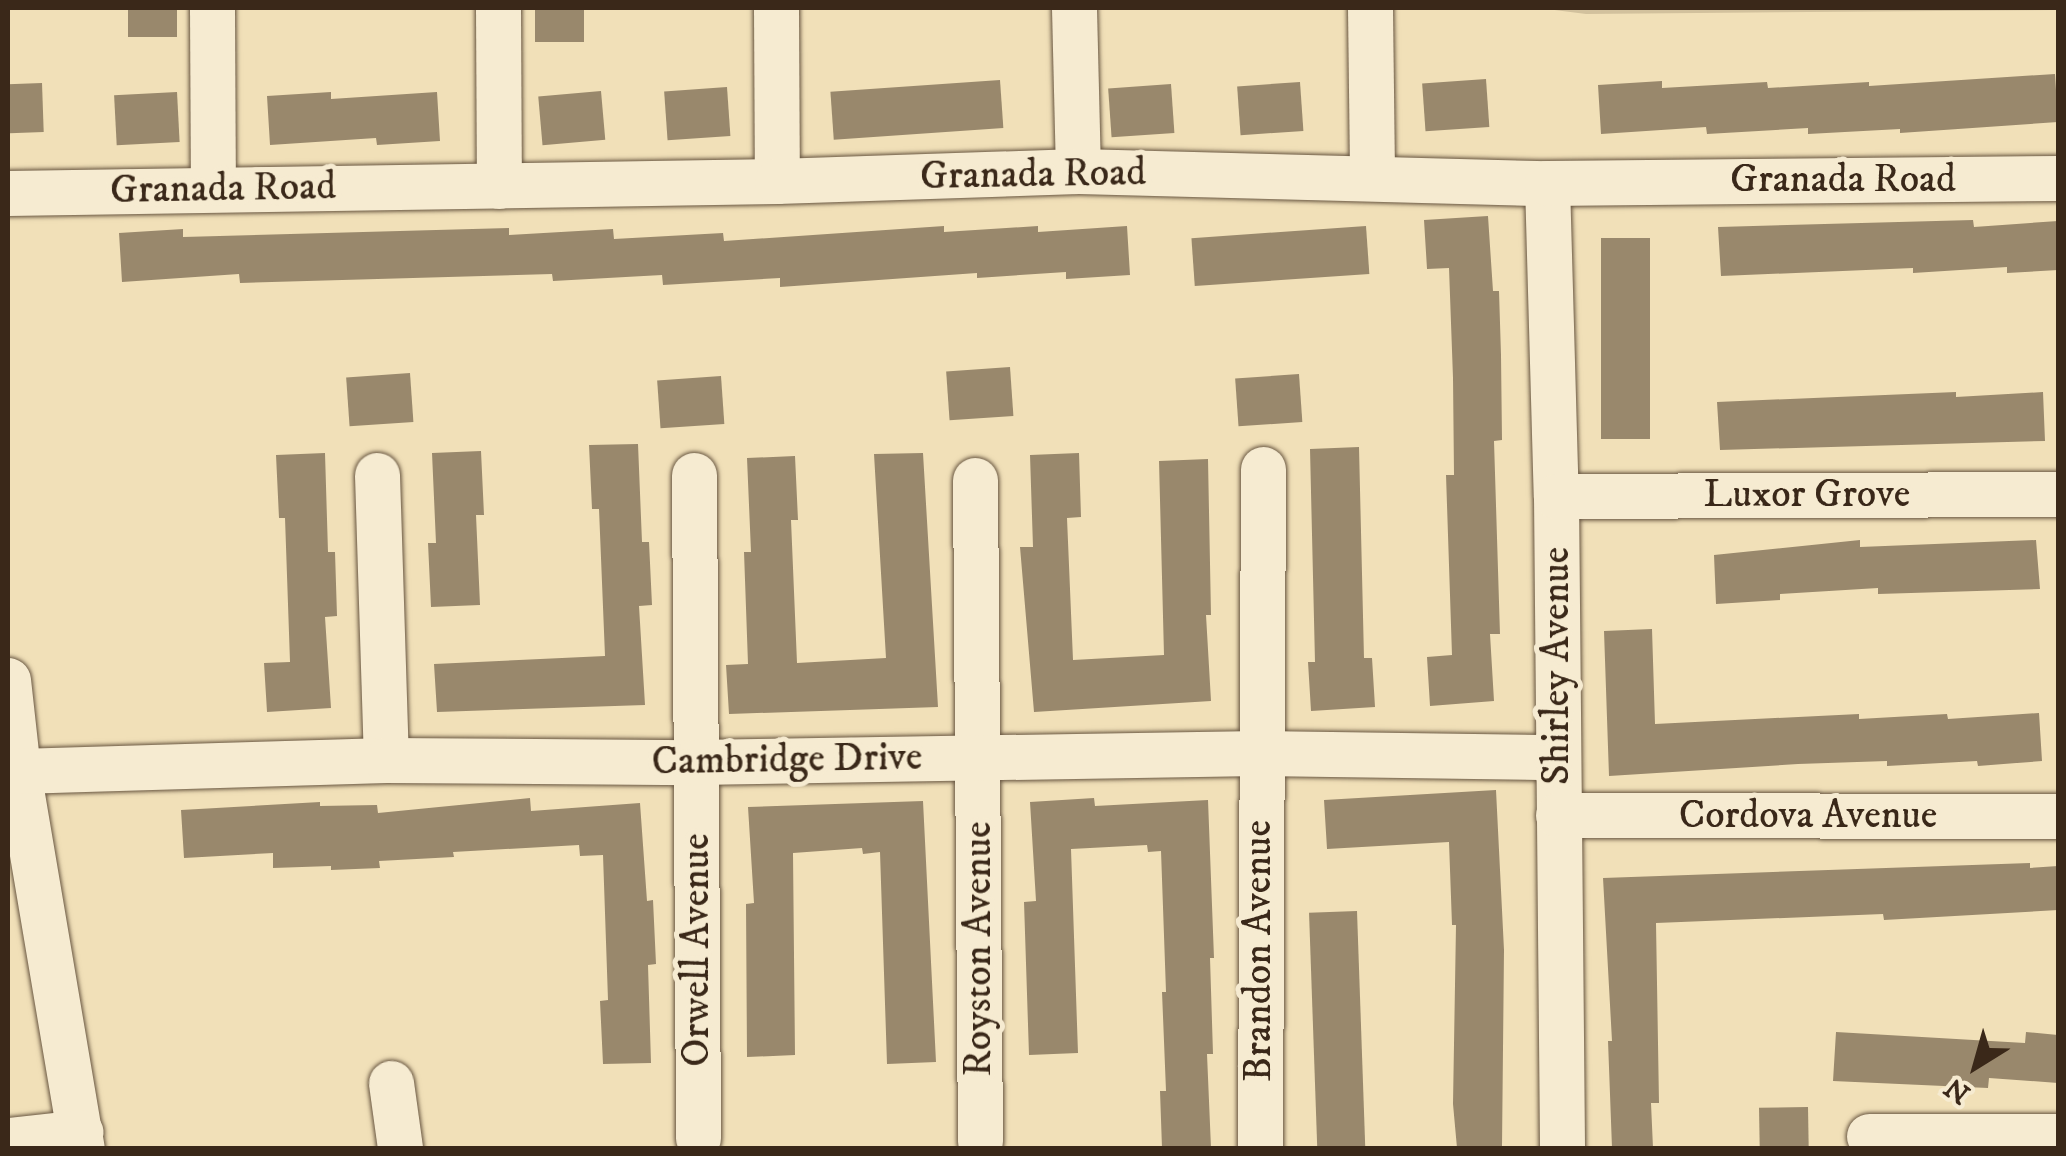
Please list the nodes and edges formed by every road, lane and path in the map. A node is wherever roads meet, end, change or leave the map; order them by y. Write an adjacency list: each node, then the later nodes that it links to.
1 (212, 8): 12 (street)
2 (498, 8): 11 (street)
3 (776, 8): 9 (street)
4 (1074, 8): 6 (street)
5 (1370, 8): 7 (street)
6 (1078, 171): 7 (street, Granada Road); 9 (street, Granada Road)
7 (1372, 176): 10 (street, Granada Road)
8 (2058, 178): 10 (street, Granada Road)
9 (777, 181): 11 (street, Granada Road)
10 (1547, 183): 19 (street, Shirley Avenue)
11 (500, 186): 12 (street, Granada Road)
12 (213, 188): 13 (street, Granada Road)
13 (8, 193)
14 (1263, 469): 21 (street, Brandon Avenue)
15 (377, 475): 24 (street)
16 (694, 475): 25 (street, Orwell Avenue)
17 (975, 480): 23 (street, Royston Avenue)
18 (2058, 494): 19 (street, Luxor Grove)
19 (1556, 496): 22 (street, Shirley Avenue)
20 (8, 680): 26 (street)
21 (1259, 753): 22 (street, Cambridge Drive); 23 (street, Cambridge Drive); 37 (street, Brandon Avenue)
22 (1556, 756): 27 (street, Shirley Avenue)
23 (978, 758): 25 (street, Cambridge Drive); 35 (street, Royston Avenue)
24 (386, 760): 25 (street, Cambridge Drive); 26 (street, Cambridge Drive)
25 (696, 762): 32 (street, Orwell Avenue)
26 (18, 771): 34 (street)
27 (1558, 815): 28 (street, Cordova Avenue); 38 (street, Shirley Avenue)
28 (2058, 816)
29 (391, 1082): 36 (street)
30 (1870, 1136): 31 (street)
31 (2058, 1136)
32 (698, 1138)
33 (8, 1140): 34 (street)
34 (81, 1140)
35 (980, 1141)
36 (400, 1148)
37 (1260, 1148)
38 (1562, 1148)

